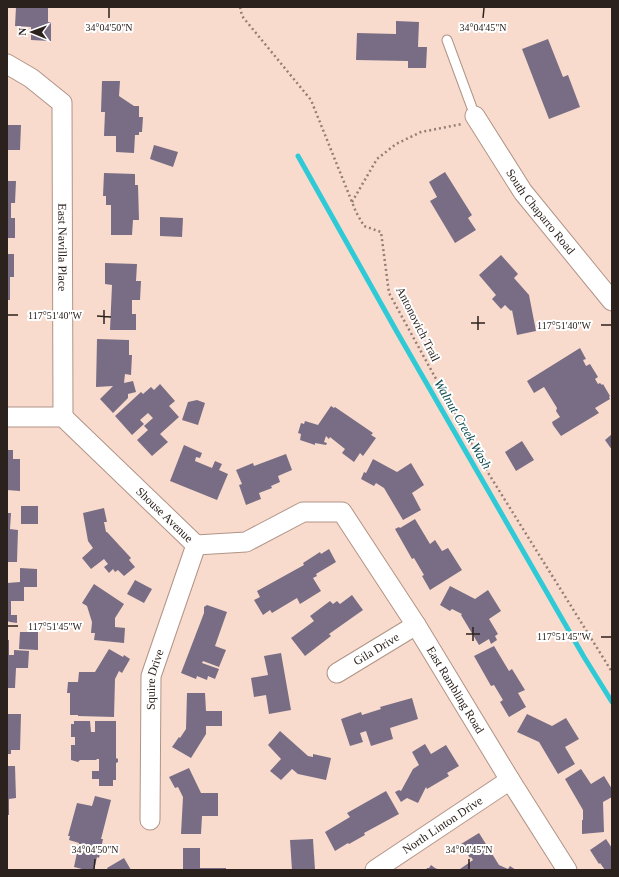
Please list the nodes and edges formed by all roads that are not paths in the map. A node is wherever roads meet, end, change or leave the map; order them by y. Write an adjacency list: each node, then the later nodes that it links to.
1 (447, 40): 3 (lane)
2 (7, 64): 5 (street, East Navilla Place)
3 (475, 116): 4 (street, South Chaparro Road)
4 (612, 301)
5 (63, 417): 6 (street); 8 (street, Shouse Avenue)
6 (7, 418)
7 (342, 512): 8 (street, Shouse Avenue); 9 (street, East Rambling Road)
8 (196, 545): 12 (street, Squire Drive)
9 (416, 625): 10 (street, Gila Drive); 11 (street, East Rambling Road)
10 (337, 673)
11 (510, 780): 13 (street, North Linton Drive); 14 (street, East Rambling Road)
12 (150, 820)
13 (376, 870)
14 (567, 870)

